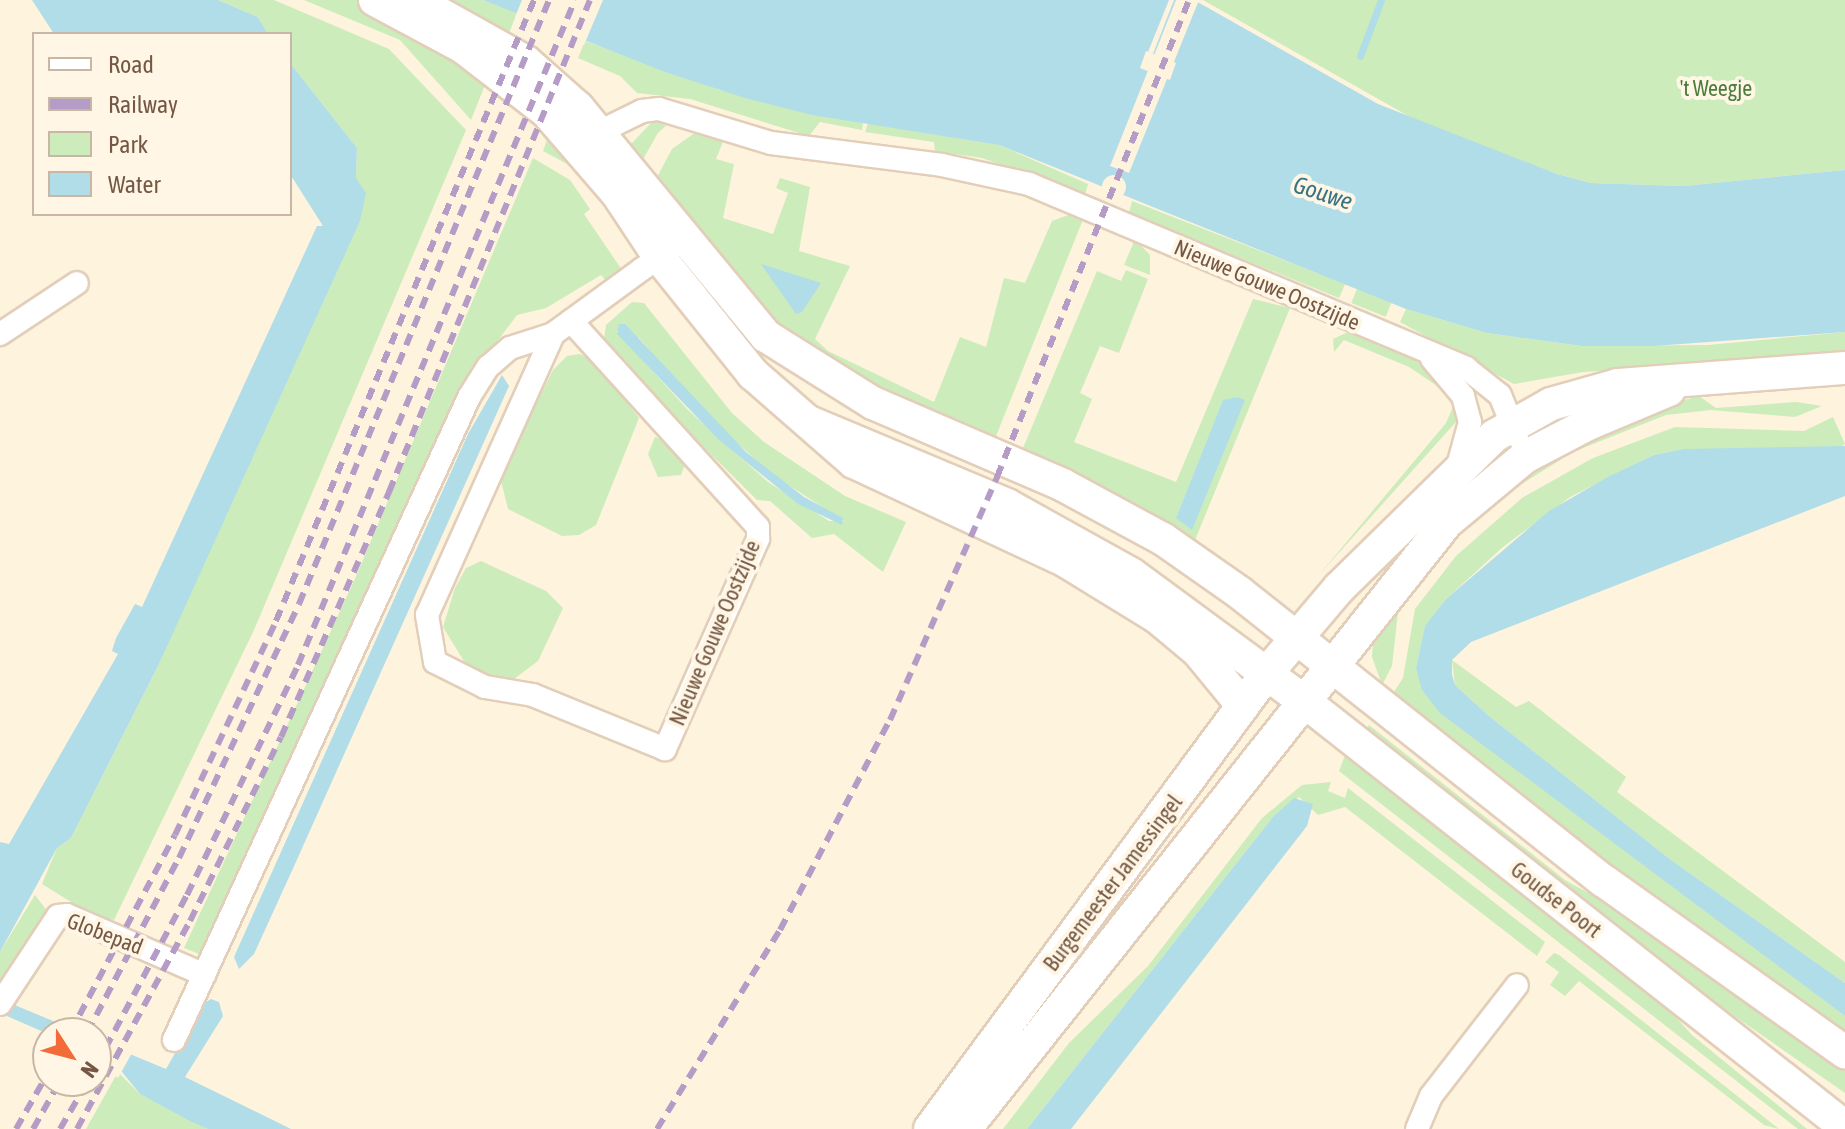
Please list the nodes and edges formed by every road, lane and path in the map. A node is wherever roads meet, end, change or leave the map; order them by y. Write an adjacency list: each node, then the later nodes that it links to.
1 (375, 0): 3 (main road)
2 (415, 0): 3 (main road)
3 (588, 138): 4 (main road); 8 (street, Nieuwe Gouwe Oostzijde)
4 (673, 249): 6 (street); 11 (main road); 15 (main road)
5 (77, 283): 7 (street)
6 (562, 327): 6 (street, Nieuwe Gouwe Oostzijde); 20 (street)
7 (0, 334)
8 (1425, 353): 12 (street, Nieuwe Gouwe Oostzijde); 14 (street, Nieuwe Gouwe Oostzijde)
9 (1845, 368): 10 (main road, Nieuwe Gouwe Oostzijde)
10 (1682, 384): 12 (main road, Nieuwe Gouwe Oostzijde); 13 (main road, Nieuwe Gouwe Oostzijde)
11 (809, 422): 17 (main road); 19 (main road)
12 (1511, 422): 13 (street, Nieuwe Gouwe Oostzijde); 14 (main road, Nieuwe Gouwe Oostzijde)
13 (1525, 457): 16 (main road, Nieuwe Gouwe Oostzijde)
14 (1455, 471): 15 (main road, Nieuwe Gouwe Oostzijde)
15 (1297, 637): 16 (main road); 17 (main road, Burgemeester Jamessingel)
16 (1334, 665): 18 (main road, Nieuwe Gouwe Oostzijde); 24 (main road, Goudse Poort)
17 (1267, 673): 18 (main road, Goudse Poort); 19 (main road, Burgemeester Jamessingel)
18 (1304, 701): 25 (main road, Goudse Poort); 27 (main road, Burgemeester Jamessingel)
19 (1243, 706): 26 (main road, Burgemeester Jamessingel)
20 (205, 975): 22 (street, Globepad); 23 (street)
21 (1517, 985): 28 (street)
22 (4, 999)
23 (174, 1040)
24 (1845, 1052)
25 (1845, 1127)
26 (930, 1129)
27 (965, 1129)
28 (1417, 1129)

